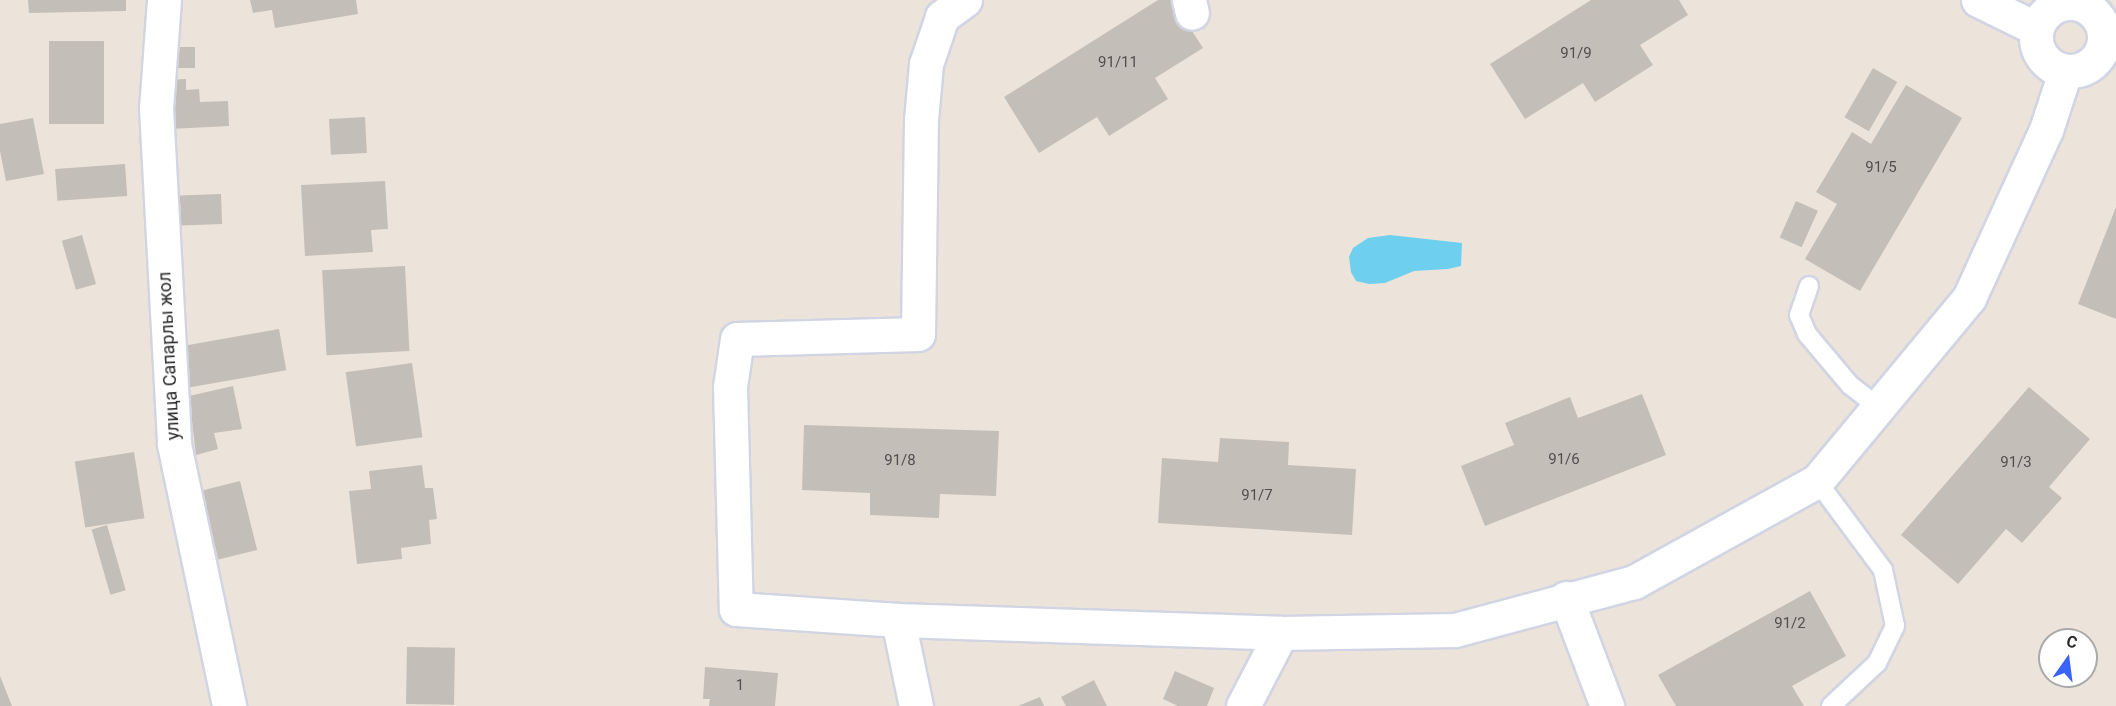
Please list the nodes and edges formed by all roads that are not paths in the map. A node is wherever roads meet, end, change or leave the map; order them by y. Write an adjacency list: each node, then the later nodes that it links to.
1 (164, 0): 13 (street, улица Сапарлы жол)
2 (965, 0): 11 (street)
3 (1978, 0): 4 (street)
4 (2035, 28): 5 (street); 6 (street)
5 (2111, 41): 6 (street)
6 (2065, 72): 8 (street)
7 (1809, 286): 8 (lane)
8 (1878, 407): 9 (street)
9 (1817, 481): 10 (street); 17 (lane)
10 (1566, 598): 12 (street); 16 (street)
11 (898, 620): 12 (street); 14 (street)
12 (1281, 633): 15 (street)
13 (229, 706)
14 (916, 706)
15 (1243, 706)
16 (1607, 706)
17 (1831, 706)

